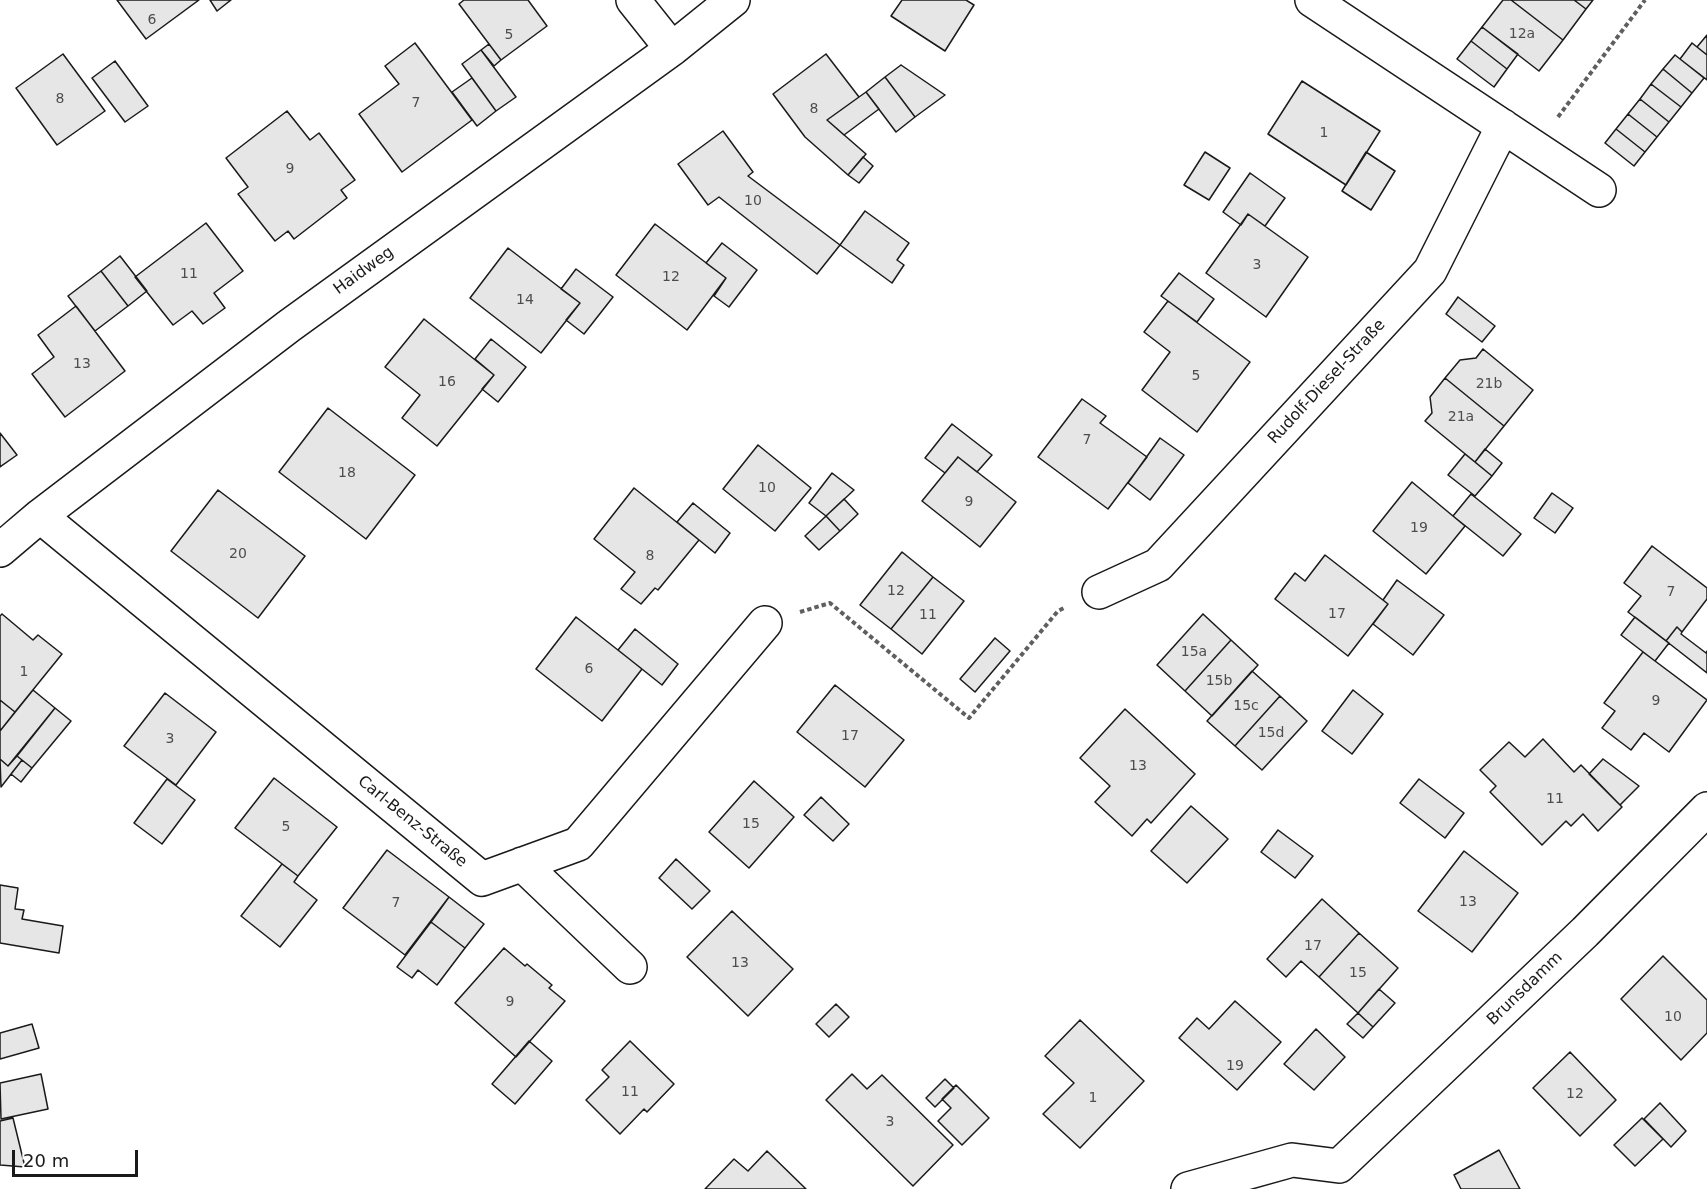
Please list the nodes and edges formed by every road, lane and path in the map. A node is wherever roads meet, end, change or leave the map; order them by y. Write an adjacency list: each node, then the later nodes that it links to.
1 (633, 0): 5 (street)
2 (733, 0): 5 (street, Haidweg)
3 (1312, 0): 6 (street)
4 (1645, 0): 7 (path)
5 (672, 48): 9 (street, Haidweg)
6 (1503, 126): 7 (street); 11 (street, Rudolf-Diesel-Straße)
7 (1535, 147): 8 (street)
8 (1599, 190)
9 (40, 516): 10 (street, Haidweg); 14 (street, Carl-Benz-Straße)
10 (0, 550)
11 (1099, 591): 12 (path)
12 (765, 623): 14 (street, Carl-Benz-Straße)
13 (1707, 809): 16 (street, Brunsdamm)
14 (522, 864): 15 (street)
15 (630, 967)
16 (1344, 1178): 17 (street)
17 (1188, 1189)

